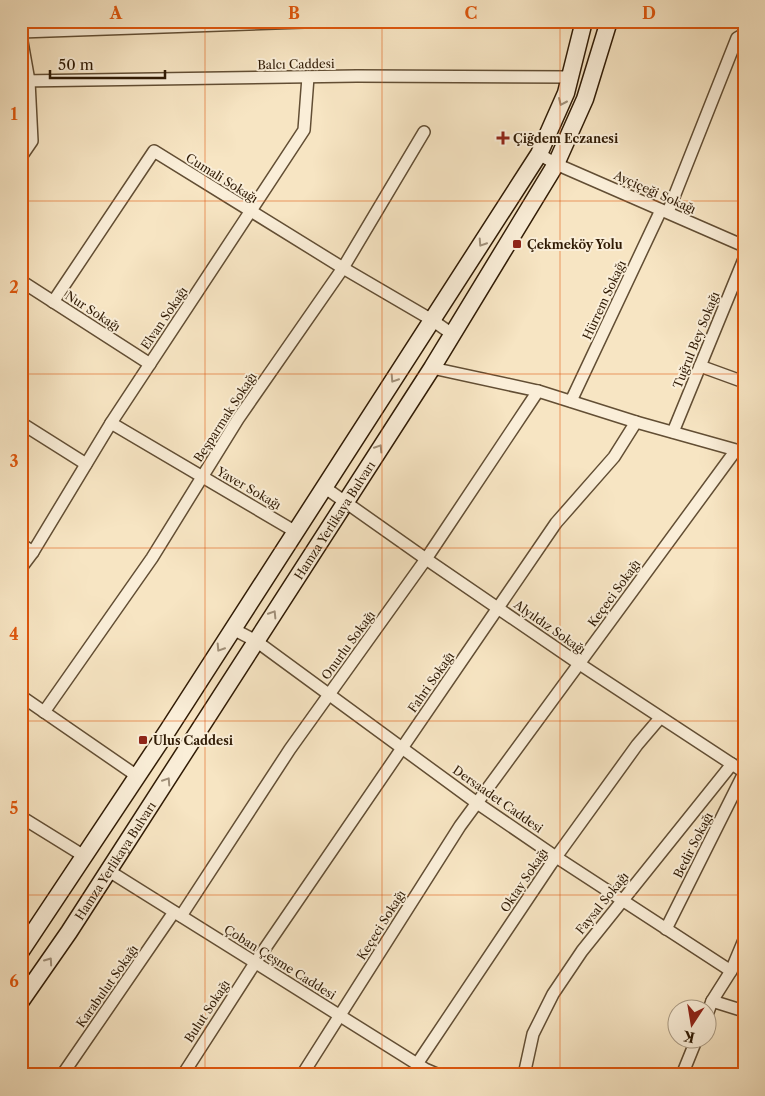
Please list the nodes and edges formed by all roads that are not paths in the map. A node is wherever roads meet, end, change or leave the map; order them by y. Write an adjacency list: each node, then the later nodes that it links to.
1 (332, 21): 4 (street)
2 (584, 21): 8 (main road, Hamza Yerlikaya Bulvarı)
3 (609, 21): 13 (main road, Hamza Yerlikaya Bulvarı)
4 (21, 32)
5 (744, 34): 14 (street, Hürrem Sokağı)
6 (21, 36): 9 (street)
7 (308, 77): 8 (street, Balcı Caddesi); 9 (street, Balcı Caddesi); 15 (street, Elvan Sokağı)
8 (570, 77): 11 (main road, Hamza Yerlikaya Bulvarı, one-way to 11)
9 (25, 81): 12 (street)
10 (424, 132): 18 (street, Beşparmak Sokağı)
11 (539, 154): 13 (street, Ayçiçeği Sokağı); 21 (main road, Hamza Yerlikaya Bulvarı, one-way to 21)
12 (21, 157)
13 (556, 164): 14 (street, Ayçiçeği Sokağı); 22 (main road, Hamza Yerlikaya Bulvarı)
14 (665, 211): 16 (street, Ayçiçeği Sokağı); 28 (street, Hürrem Sokağı)
15 (250, 212): 18 (street, Cumali Sokağı); 20 (street, Cumali Sokağı); 23 (street, Elvan Sokağı)
16 (744, 246)
17 (744, 259): 24 (street, Tuğrul Bey Sokağı)
18 (343, 268): 21 (street, Cumali Sokağı); 35 (street, Beşparmak Sokağı)
19 (21, 281): 20 (street, Nur Sokağı)
20 (53, 302): 23 (street, Nur Sokağı)
21 (432, 320): 22 (street, Cumali Sokağı); 36 (main road, Hamza Yerlikaya Bulvarı, one-way to 36)
22 (452, 334): 25 (main road, Hamza Yerlikaya Bulvarı)
23 (150, 364): 31 (street, Elvan Sokağı)
24 (700, 366): 26 (street); 32 (street, Tuğrul Bey Sokağı)
25 (432, 368): 27 (street, Keçeci Sokağı); 37 (main road, Hamza Yerlikaya Bulvarı, one-way to 25)
26 (744, 382)
27 (538, 391): 28 (street, Keçeci Sokağı); 41 (street, Onurlu Sokağı)
28 (571, 401): 29 (street, Keçeci Sokağı)
29 (636, 422): 32 (street, Keçeci Sokağı); 43 (street, Fahri Sokağı)
30 (21, 423): 34 (street)
31 (111, 423): 34 (street, Elvan Sokağı); 35 (street, Yaver Sokağı)
32 (673, 432): 33 (street, Keçeci Sokağı)
33 (740, 451): 46 (street, Keçeci Sokağı)
34 (86, 464): 40 (street, Elvan Sokağı)
35 (202, 477): 38 (street, Yaver Sokağı); 49 (street, Beşparmak Sokağı)
36 (324, 487): 37 (street, Alyıldız Sokağı); 38 (main road, Hamza Yerlikaya Bulvarı)
37 (345, 500): 41 (street, Alyıldız Sokağı); 45 (main road, Hamza Yerlikaya Bulvarı, one-way to 37)
38 (296, 532): 44 (main road, Hamza Yerlikaya Bulvarı)
39 (21, 544): 40 (street)
40 (33, 552): 42 (street, Elvan Sokağı)
41 (426, 559): 43 (street, Alyıldız Sokağı); 47 (street, Onurlu Sokağı)
42 (21, 568)
43 (499, 608): 46 (street, Alyıldız Sokağı); 51 (street, Fahri Sokağı)
44 (233, 629): 45 (street, Dersaadet Caddesi); 54 (main road, Hamza Yerlikaya Bulvarı, one-way to 54)
45 (256, 641): 47 (street, Dersaadet Caddesi); 59 (main road, Hamza Yerlikaya Bulvarı, one-way to 45)
46 (578, 663): 50 (street, Alyıldız Sokağı); 55 (street, Keçeci Sokağı)
47 (329, 695): 51 (street, Dersaadet Caddesi); 61 (street, Onurlu Sokağı)
48 (21, 696): 49 (street)
49 (44, 712): 54 (street)
50 (660, 718): 52 (street, Alyıldız Sokağı); 58 (street, Oktay Sokağı)
51 (403, 748): 55 (street, Dersaadet Caddesi); 65 (street, Fahri Sokağı)
52 (732, 764): 53 (street, Alyıldız Sokağı); 60 (street, Faysal Sokağı)
53 (744, 772): 62 (street, Bedir Sokağı)
54 (137, 776): 57 (main road, Hamza Yerlikaya Bulvarı)
55 (477, 803): 58 (street, Dersaadet Caddesi); 72 (street, Keçeci Sokağı)
56 (21, 817): 57 (street)
57 (84, 856): 64 (main road, Hamza Yerlikaya Bulvarı)
58 (556, 857): 60 (street, Dersaadet Caddesi); 74 (street, Oktay Sokağı)
59 (109, 871): 61 (street, Çoban Çeşme Caddesi); 67 (main road, Hamza Yerlikaya Bulvarı, one-way to 59)
60 (622, 900): 62 (street, Dersaadet Caddesi); 79 (street, Faysal Sokağı)
61 (178, 914): 65 (street, Çoban Çeşme Caddesi); 75 (street, Karabulut Sokağı)
62 (666, 929): 66 (street, Dersaadet Caddesi)
63 (744, 940): 66 (street)
64 (21, 951)
65 (255, 963): 72 (street, Çoban Çeşme Caddesi); 76 (street, Bulut Sokağı)
66 (731, 971): 68 (street)
67 (27, 981): 69 (main road, Hamza Yerlikaya Bulvarı)
68 (715, 998)
69 (21, 1001)
70 (718, 1007): 71 (street)
71 (744, 1011)
72 (340, 1016): 74 (street, Çoban Çeşme Caddesi); 77 (street, Keçeci Sokağı)
73 (693, 1048): 80 (street)
74 (421, 1069): 78 (street, Çoban Çeşme Caddesi)
75 (62, 1075)
76 (183, 1075)
77 (302, 1075)
78 (439, 1075)
79 (524, 1075)
80 (682, 1075)

